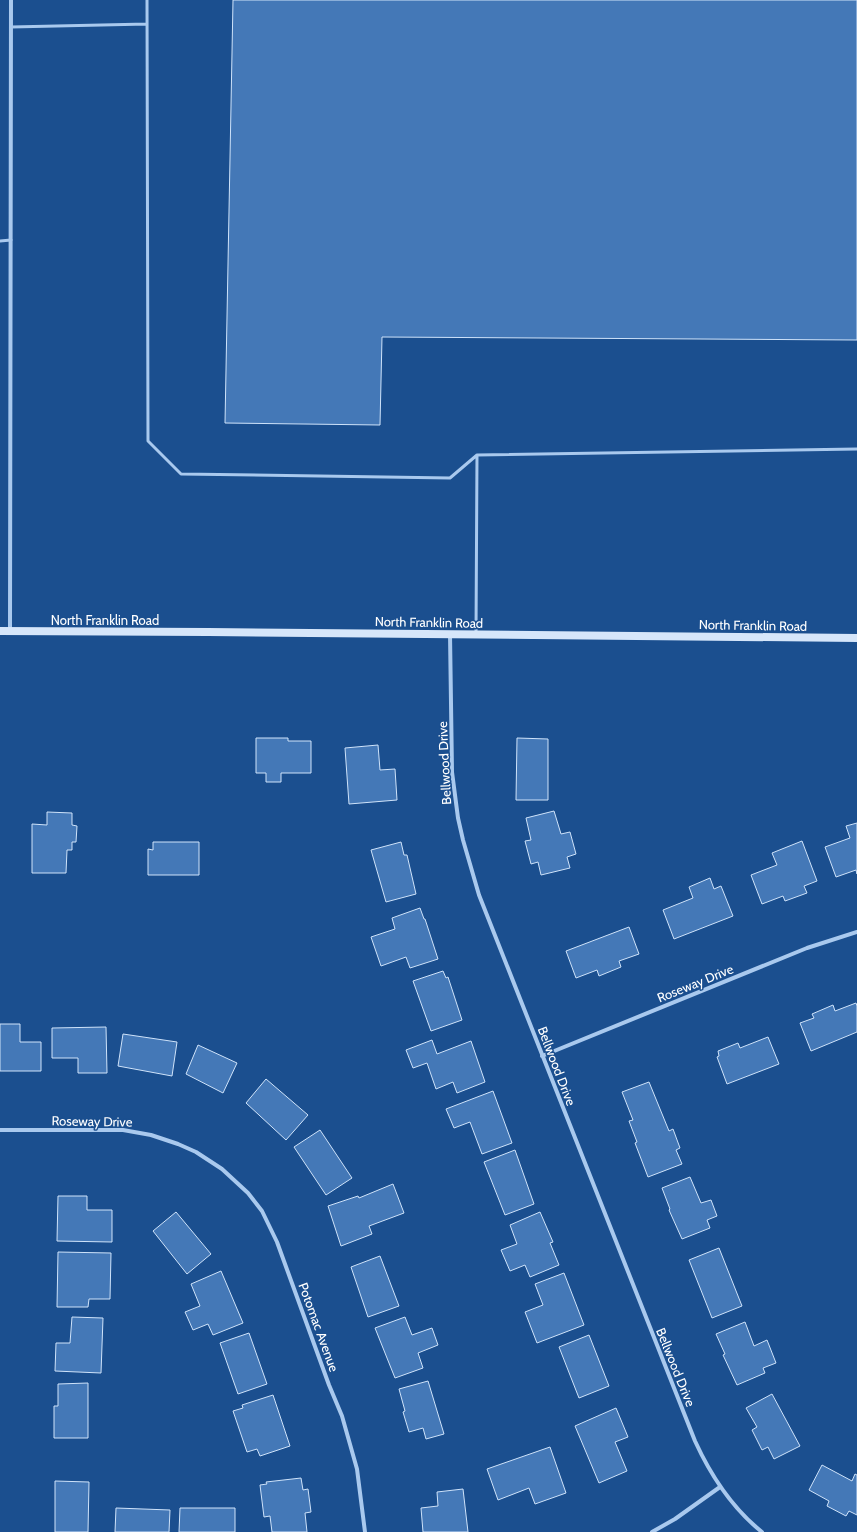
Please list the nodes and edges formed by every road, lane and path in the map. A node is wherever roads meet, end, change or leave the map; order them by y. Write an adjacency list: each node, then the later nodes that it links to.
1 (11, 0): 4 (street)
2 (147, 0): 3 (lane)
3 (147, 24): 4 (lane); 8 (lane)
4 (11, 27): 5 (street)
5 (11, 240): 6 (lane); 10 (street)
6 (0, 241)
7 (857, 449): 8 (lane)
8 (477, 455): 12 (lane)
9 (0, 631): 10 (main road, North Franklin Road)
10 (10, 631): 11 (main road, North Franklin Road)
11 (450, 634): 12 (main road, North Franklin Road); 15 (street, Bellwood Drive)
12 (476, 635): 13 (main road, North Franklin Road)
13 (857, 638)
14 (857, 932): 15 (street, Roseway Drive)
15 (542, 1056): 18 (street, Bellwood Drive)
16 (0, 1130): 17 (street, Roseway Drive)
17 (202, 1157): 19 (street, Potomac Avenue)
18 (720, 1487): 20 (street); 21 (street, Bellwood Drive)
19 (365, 1532)
20 (652, 1532)
21 (762, 1532)

